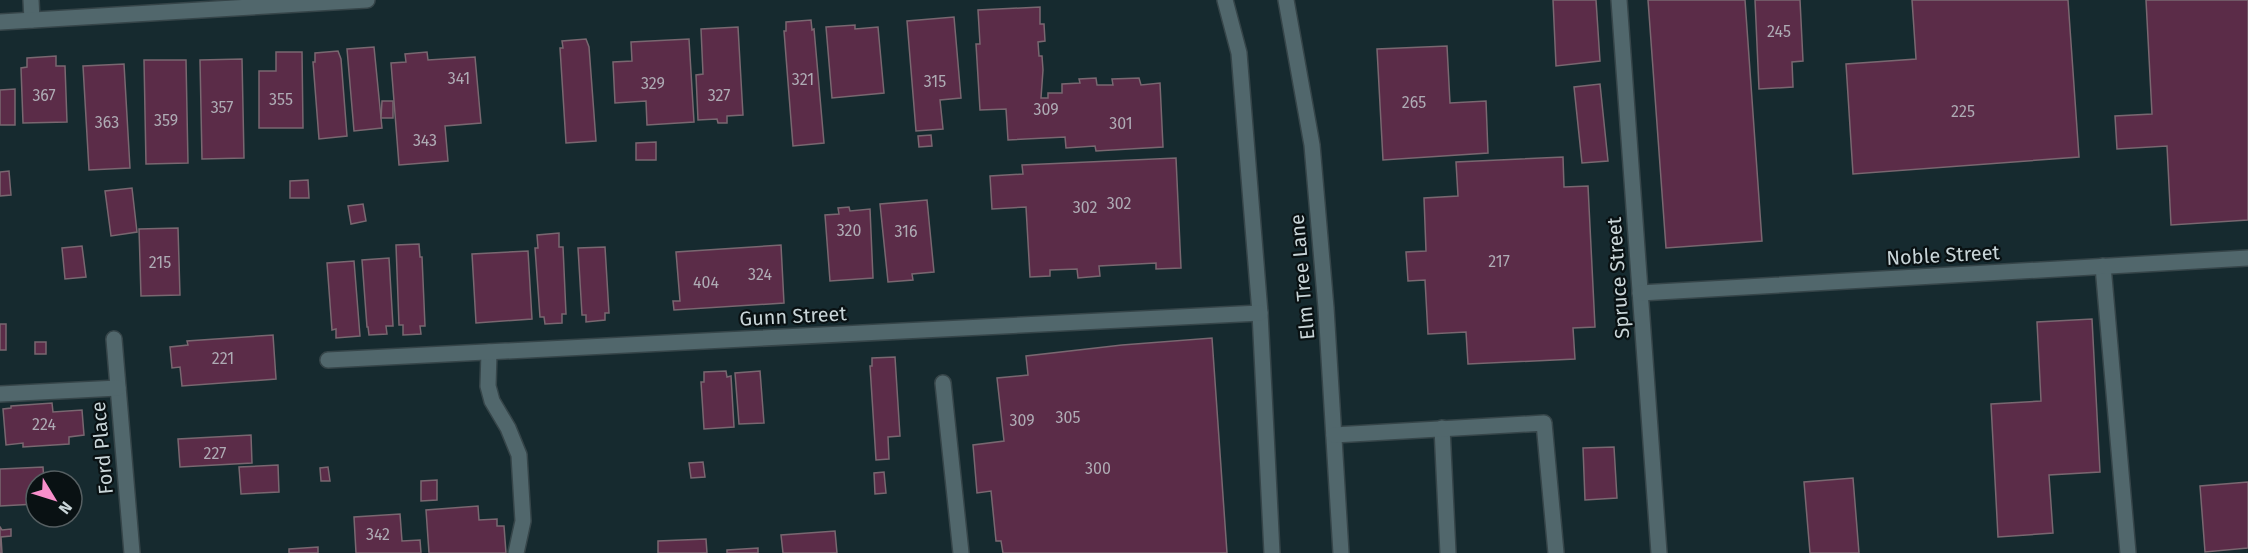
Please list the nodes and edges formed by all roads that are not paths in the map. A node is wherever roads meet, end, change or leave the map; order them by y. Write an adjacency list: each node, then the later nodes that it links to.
1 (31, 0): 6 (street)
2 (367, 0): 6 (street)
3 (1225, 0): 11 (street)
4 (1286, 0): 19 (street, Elm Tree Lane)
5 (1619, 0): 10 (street, Spruce Street)
6 (32, 20): 7 (street)
7 (0, 22)
8 (2248, 258): 9 (street, Noble Street)
9 (2103, 266): 10 (street, Noble Street); 28 (street)
10 (1640, 293): 27 (street, Spruce Street)
11 (1260, 313): 13 (street, Gunn Street); 23 (street)
12 (114, 339): 16 (street, Ford Place)
13 (489, 352): 14 (street, Gunn Street); 21 (street)
14 (328, 360)
15 (943, 383): 22 (street)
16 (118, 388): 17 (street); 20 (street, Ford Place)
17 (0, 394)
18 (1442, 428): 19 (street); 25 (street); 26 (street)
19 (1334, 435): 24 (street, Elm Tree Lane)
20 (132, 553)
21 (516, 553)
22 (961, 553)
23 (1272, 553)
24 (1341, 553)
25 (1448, 553)
26 (1556, 553)
27 (1659, 553)
28 (2128, 553)

